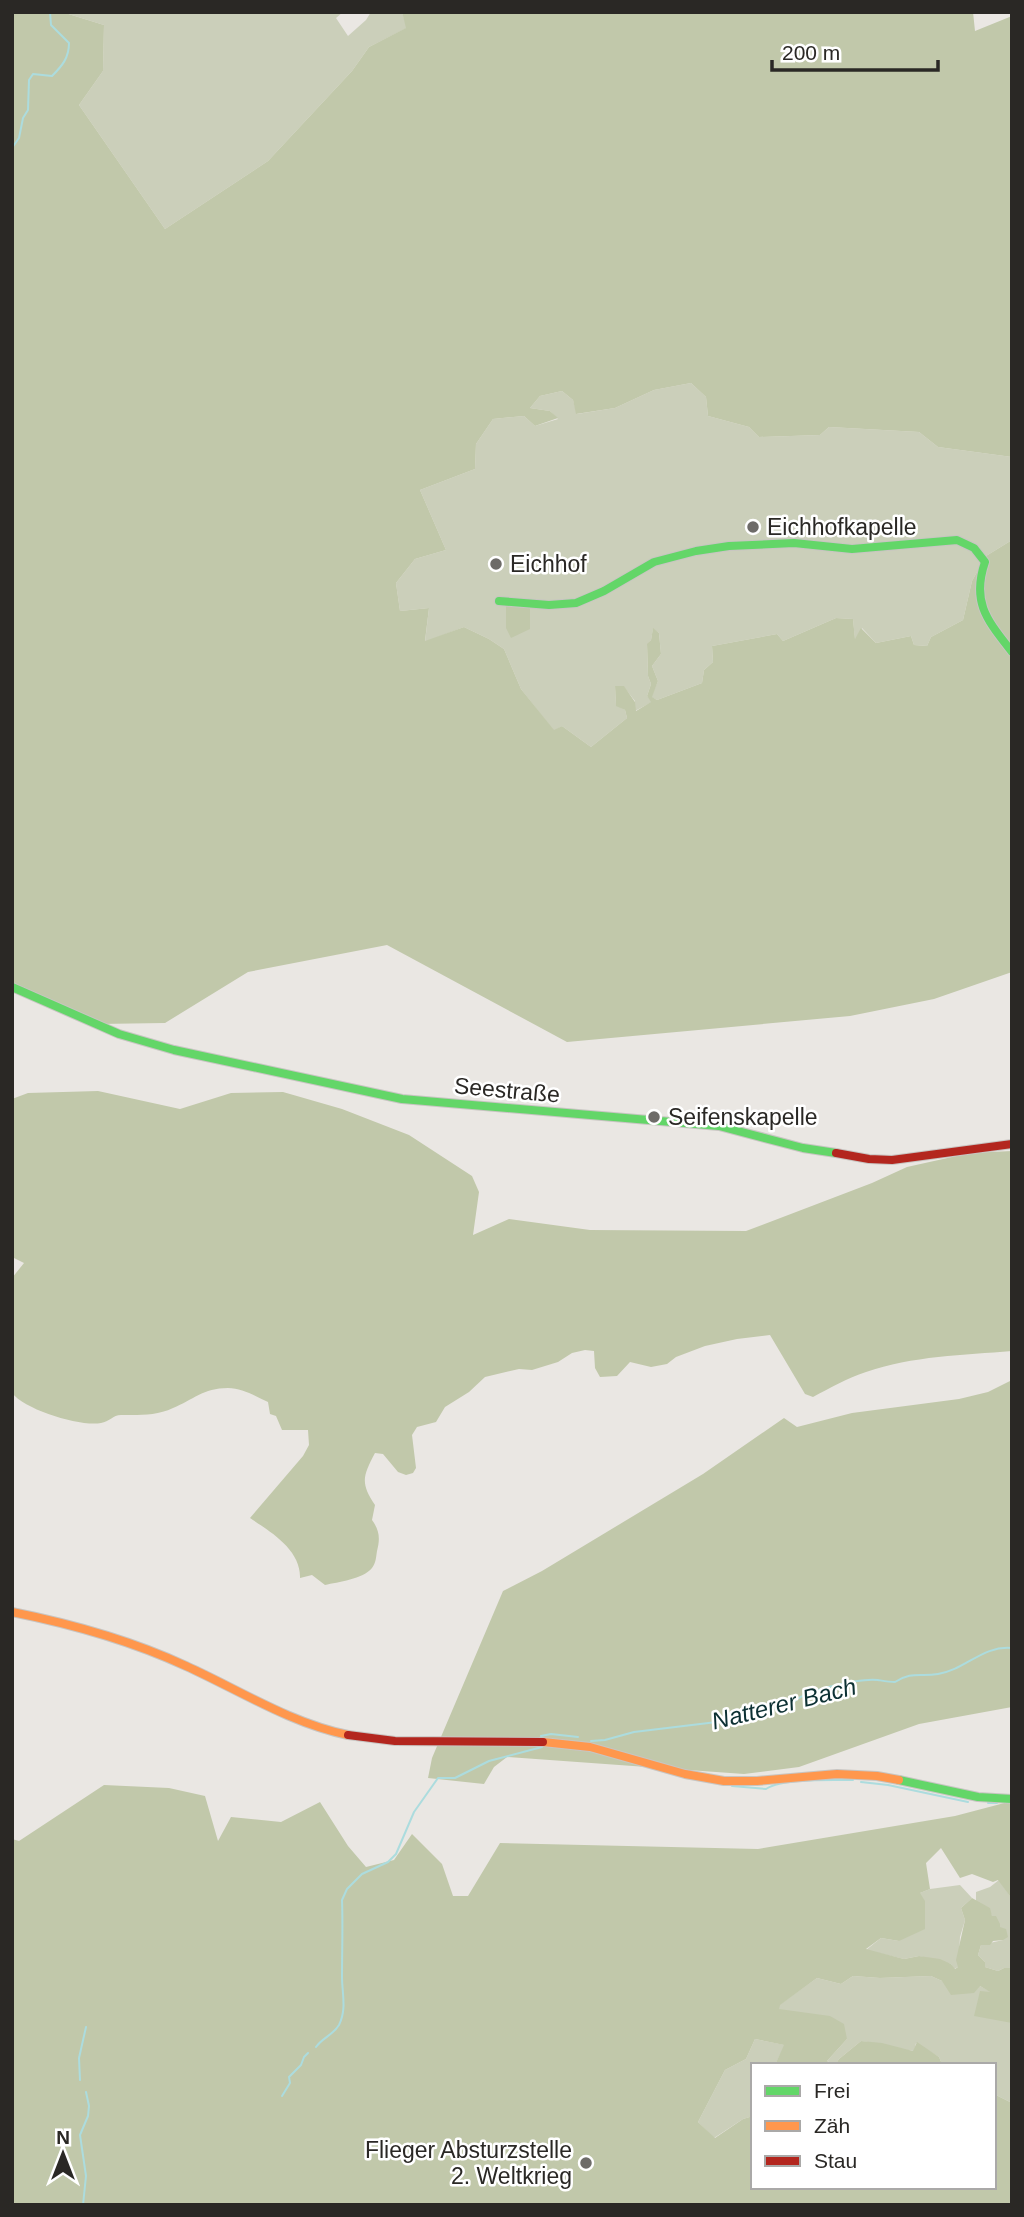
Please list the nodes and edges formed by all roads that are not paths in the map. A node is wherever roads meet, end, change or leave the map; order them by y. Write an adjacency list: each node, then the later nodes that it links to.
1 (499, 601): 2 (street)
2 (1012, 652)
3 (12, 987): 4 (street, Seestraße)
4 (1012, 1144)
5 (12, 1612): 6 (street)
6 (1012, 1798)

